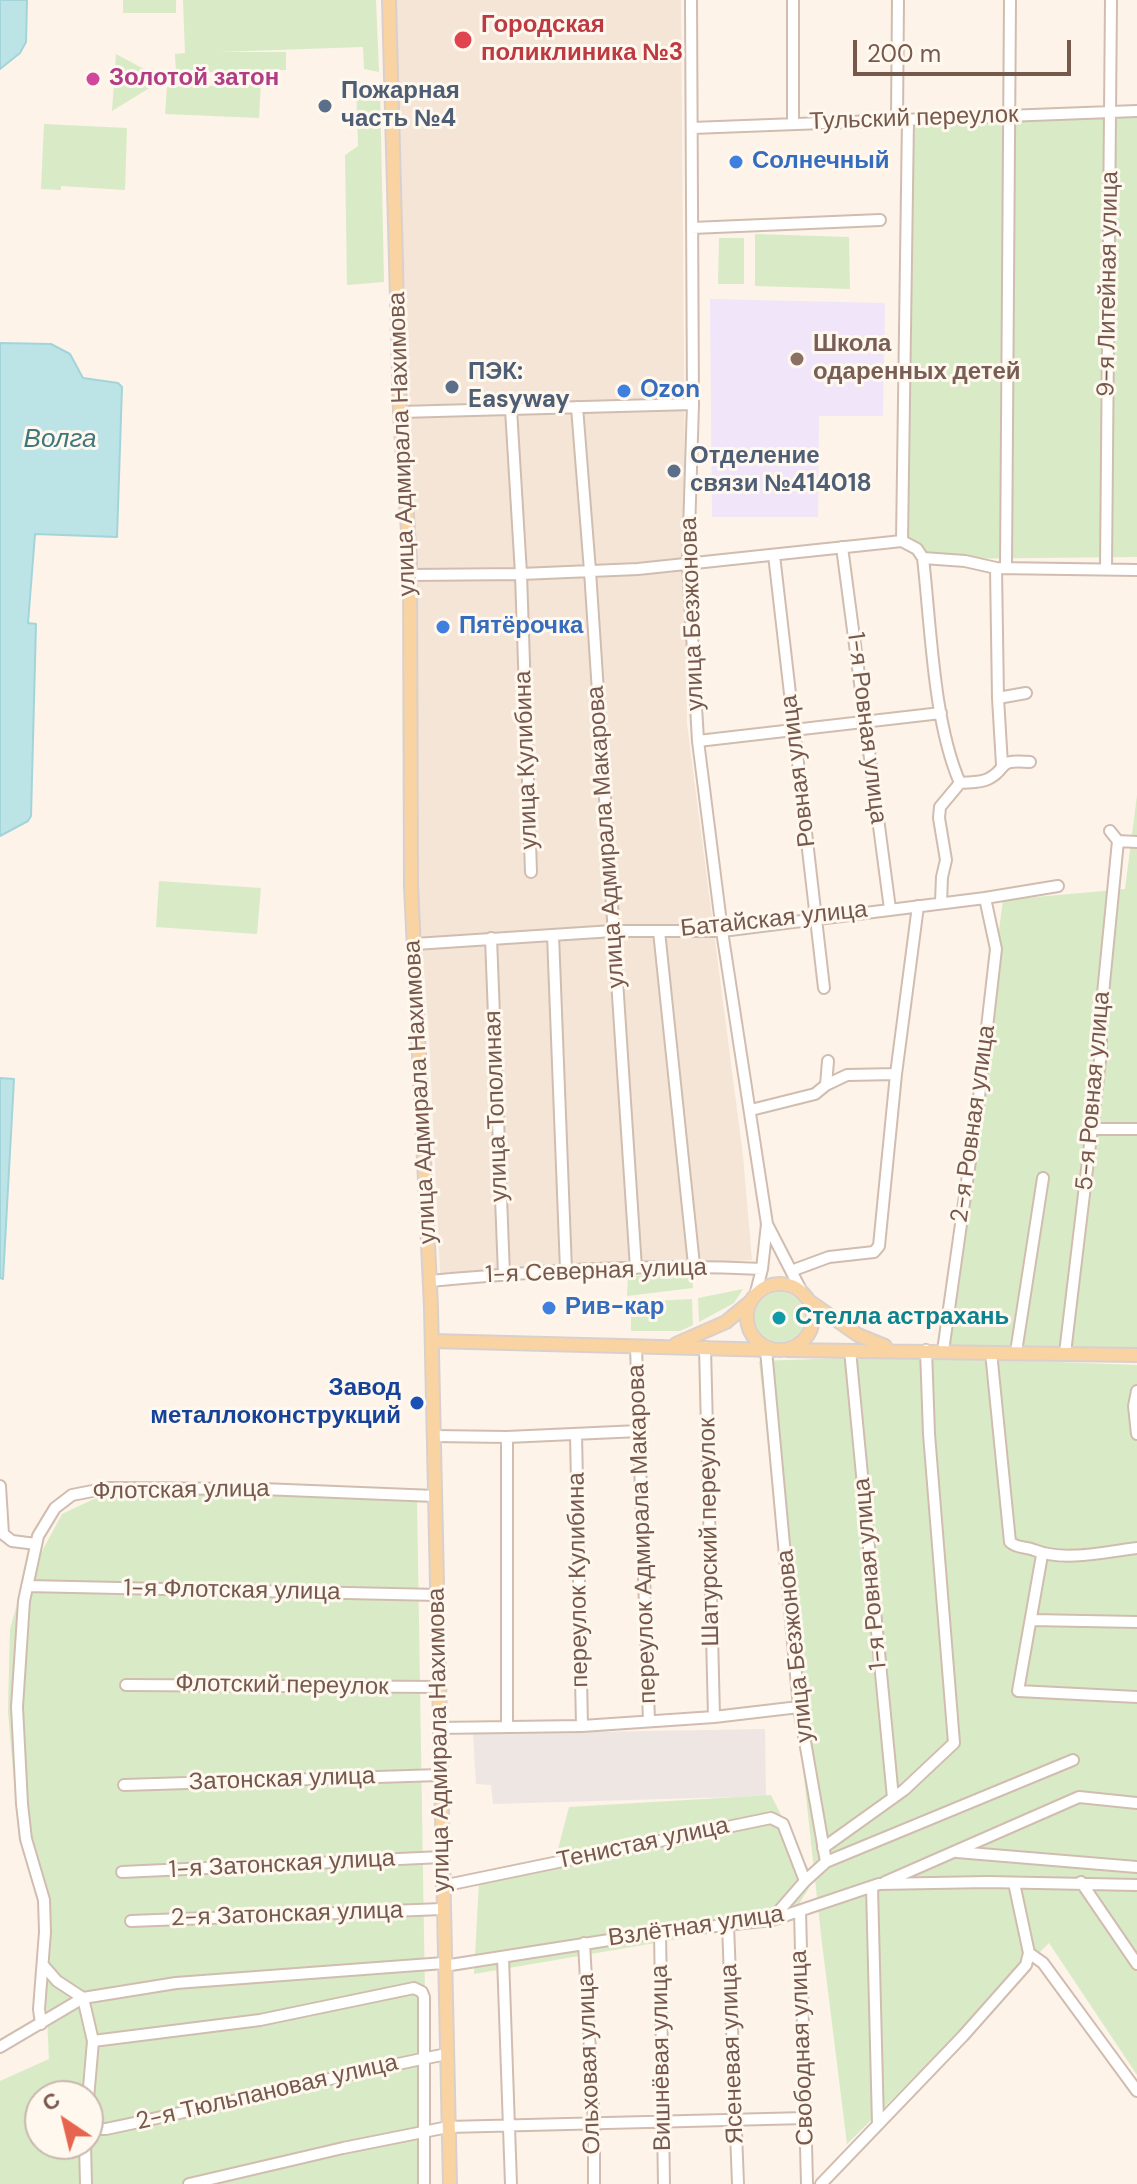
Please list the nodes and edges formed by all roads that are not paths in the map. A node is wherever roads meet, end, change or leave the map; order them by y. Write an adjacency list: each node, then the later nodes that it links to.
1 (389, 0): 18 (main road, улица Адмирала Нахимова)
2 (691, 0): 12 (street, улица Безжонова)
3 (793, 0): 11 (street)
4 (898, 0): 10 (street)
5 (1010, 0): 9 (street)
6 (1111, 0): 8 (street, 9-я Литейная улица)
7 (1137, 111): 8 (street, Тульский переулок)
8 (1111, 112): 9 (street, Тульский переулок); 25 (street, 9-я Литейная улица)
9 (1009, 116): 10 (street, Тульский переулок); 24 (street)
10 (903, 119): 11 (street, Тульский переулок); 19 (street)
11 (793, 123): 12 (street, Тульский переулок)
12 (692, 128): 14 (street, улица Безжонова)
13 (880, 220): 14 (street)
14 (692, 228): 15 (street, улица Безжонова)
15 (693, 404): 16 (street); 23 (street, улица Безжонова)
16 (577, 407): 17 (street); 27 (street, улица Адмирала Макарова)
17 (511, 409): 18 (street); 28 (street, улица Кулибина)
18 (400, 412): 29 (main road, улица Адмирала Нахимова)
19 (902, 541): 20 (street); 22 (street)
20 (842, 547): 21 (street); 33 (street, 1-я Ровная улица)
21 (774, 555): 23 (street); 34 (street, Ровная улица)
22 (923, 558): 24 (street); 32 (street)
23 (688, 563): 27 (street); 35 (street, улица Безжонова)
24 (1001, 567): 25 (street); 31 (street)
25 (1106, 568): 26 (street)
26 (1137, 570)
27 (590, 571): 28 (street); 49 (street, улица Адмирала Макарова)
28 (521, 574): 29 (street); 42 (street, улица Кулибина)
29 (410, 575): 54 (main road, улица Адмирала Нахимова)
30 (1026, 693): 31 (street)
31 (998, 698): 37 (street)
32 (941, 713): 33 (street); 38 (street)
33 (864, 721): 34 (street); 47 (street, 1-я Ровная улица)
34 (794, 731): 35 (street); 48 (street, Ровная улица)
35 (698, 741): 51 (street, улица Безжонова)
36 (1030, 762): 37 (street)
37 (1002, 765): 38 (street)
38 (960, 783): 45 (street)
39 (1110, 831): 40 (street)
40 (1118, 841): 41 (street); 60 (street, 5-я Ровная улица)
41 (1137, 842)
42 (531, 872)
43 (1058, 886): 44 (street, Батайская улица)
44 (985, 898): 45 (street, Батайская улица); 81 (street, 2-я Ровная улица)
45 (941, 902): 46 (street, Батайская улица)
46 (918, 906): 47 (street, Батайская улица); 57 (street)
47 (890, 909): 48 (street, Батайская улица)
48 (816, 918): 51 (street, Батайская улица); 55 (street, Ровная улица)
49 (613, 931): 50 (street, Батайская улица); 52 (street, Батайская улица); 65 (street, улица Адмирала Макарова)
50 (659, 931): 51 (street, Батайская улица); 64 (street)
51 (722, 931): 59 (street, улица Безжонова)
52 (553, 935): 53 (street, Батайская улица); 67 (street)
53 (491, 938): 54 (street, Батайская улица); 69 (street, улица Тополиная)
54 (415, 944): 70 (main road, улица Адмирала Нахимова)
55 (824, 988)
56 (828, 1061): 58 (street)
57 (896, 1074): 58 (street); 68 (street)
58 (826, 1085): 59 (street)
59 (751, 1110): 63 (street, улица Безжонова)
60 (1092, 1129): 61 (street); 84 (street, 5-я Ровная улица)
61 (1137, 1129)
62 (1043, 1178): 83 (street)
63 (767, 1224): 66 (street); 68 (street)
64 (694, 1265): 65 (street, 1-я Северная улица); 66 (street, 1-я Северная улица)
65 (636, 1268): 67 (street, 1-я Северная улица)
66 (762, 1269): 71 (street)
67 (566, 1270): 69 (street, 1-я Северная улица)
68 (791, 1271): 72 (street)
69 (504, 1275): 70 (street, 1-я Северная улица)
70 (430, 1281): 73 (main road, улица Адмирала Нахимова)
71 (754, 1298): 72 (main road); 75 (main road); 77 (main road)
72 (806, 1298): 77 (main road); 79 (main road)
73 (432, 1341): 74 (main road); 90 (main road, улица Адмирала Нахимова)
74 (636, 1347): 75 (main road); 87 (street, переулок Адмирала Макарова)
75 (665, 1347): 76 (main road)
76 (705, 1347): 77 (main road); 105 (street, Шатурский переулок)
77 (776, 1350): 78 (main road); 104 (street, улица Безжонова)
78 (850, 1350): 79 (main road); 113 (street, 1-я Ровная улица)
79 (904, 1350): 80 (main road)
80 (926, 1350): 81 (main road); 113 (street)
81 (943, 1351): 82 (main road)
82 (991, 1352): 83 (main road); 96 (street)
83 (1016, 1352): 84 (main road)
84 (1065, 1353): 85 (main road)
85 (1137, 1355)
86 (1137, 1391): 89 (street)
87 (639, 1431): 88 (street); 106 (street, переулок Адмирала Макарова)
88 (576, 1434): 91 (street); 108 (street, переулок Кулибина)
89 (1137, 1434)
90 (434, 1436): 91 (street); 93 (main road, улица Адмирала Нахимова)
91 (507, 1437): 107 (street)
92 (0, 1486): 94 (street)
93 (435, 1496): 94 (street, Флотская улица); 98 (main road, улица Адмирала Нахимова)
94 (36, 1544): 97 (street, Флотская улица)
95 (1137, 1548): 96 (street)
96 (1042, 1555): 99 (street)
97 (27, 1586): 98 (street, 1-я Флотская улица); 137 (street, Флотская улица)
98 (438, 1595): 102 (main road, улица Адмирала Нахимова)
99 (1031, 1620): 100 (street); 103 (street)
100 (1137, 1622)
101 (126, 1685): 102 (street, Флотский переулок)
102 (439, 1687): 109 (main road, улица Адмирала Нахимова)
103 (1137, 1697)
104 (799, 1707): 105 (street); 115 (street, улица Безжонова)
105 (714, 1717): 106 (street)
106 (649, 1721): 108 (street)
107 (507, 1726): 108 (street); 109 (street)
108 (582, 1726)
109 (438, 1728): 111 (main road, улица Адмирала Нахимова)
110 (1073, 1760): 118 (street)
111 (440, 1775): 112 (street, Затонская улица); 117 (main road, улица Адмирала Нахимова)
112 (124, 1785)
113 (893, 1798): 115 (street)
114 (1137, 1803): 116 (street)
115 (823, 1848): 118 (street, улица Безжонова)
116 (955, 1852): 119 (street); 126 (street)
117 (442, 1857): 120 (street, 1-я Затонская улица); 125 (main road, улица Адмирала Нахимова)
118 (826, 1862): 121 (street)
119 (1137, 1867)
120 (122, 1872)
121 (805, 1881): 125 (street, Тенистая улица); 129 (street)
122 (1081, 1882): 123 (street, Взлётная улица); 124 (street, Взлётная улица); 136 (street)
123 (1014, 1883): 126 (street, Взлётная улица); 134 (street)
124 (1137, 1885)
125 (442, 1886): 127 (main road, улица Адмирала Нахимова)
126 (876, 1886): 128 (street, Взлётная улица); 151 (street)
127 (442, 1909): 130 (street, 2-я Затонская улица); 138 (main road, улица Адмирала Нахимова)
128 (800, 1911): 129 (street, Взлётная улица); 147 (street, Свободная улица)
129 (772, 1920): 131 (street, Взлётная улица)
130 (131, 1921)
131 (728, 1925): 132 (street, Взлётная улица); 148 (street, Ясеневая улица)
132 (660, 1932): 133 (street, Взлётная улица); 149 (street, Вишнёвая улица)
133 (584, 1943): 135 (street, Взлётная улица); 150 (street, Ольховая улица)
134 (1029, 1952): 146 (street); 151 (street)
135 (503, 1957): 138 (street, Взлётная улица); 152 (street)
136 (1137, 1964)
137 (43, 1965): 139 (street); 140 (street, Флотская улица)
138 (444, 1965): 139 (street, Взлётная улица); 143 (main road, улица Адмирала Нахимова)
139 (83, 1998): 140 (street); 141 (street)
140 (41, 2024): 142 (street)
141 (93, 2041): 144 (street); 145 (street)
142 (0, 2047)
143 (446, 2054): 144 (street, 2-я Тюльпановая улица); 153 (main road, улица Адмирала Нахимова)
144 (424, 2058): 154 (street, 2-я Тюльпановая улица); 155 (street)
145 (90, 2080)
146 (1137, 2091)
147 (806, 2118): 148 (street); 165 (street, Свободная улица)
148 (737, 2120): 149 (street); 164 (street, Ясеневая улица)
149 (662, 2123): 150 (street); 163 (street, Вишнёвая улица)
150 (594, 2124): 152 (street); 162 (street, Ольховая улица)
151 (878, 2124): 166 (street)
152 (509, 2126): 153 (street); 161 (street)
153 (448, 2127): 155 (street); 160 (main road, улица Адмирала Нахимова)
154 (104, 2129)
155 (422, 2132): 158 (street); 159 (street)
156 (85, 2160): 157 (street)
157 (86, 2184)
158 (189, 2184)
159 (424, 2184)
160 (450, 2184)
161 (511, 2184)
162 (594, 2184)
163 (664, 2184)
164 (738, 2184)
165 (807, 2184)
166 (821, 2184)

